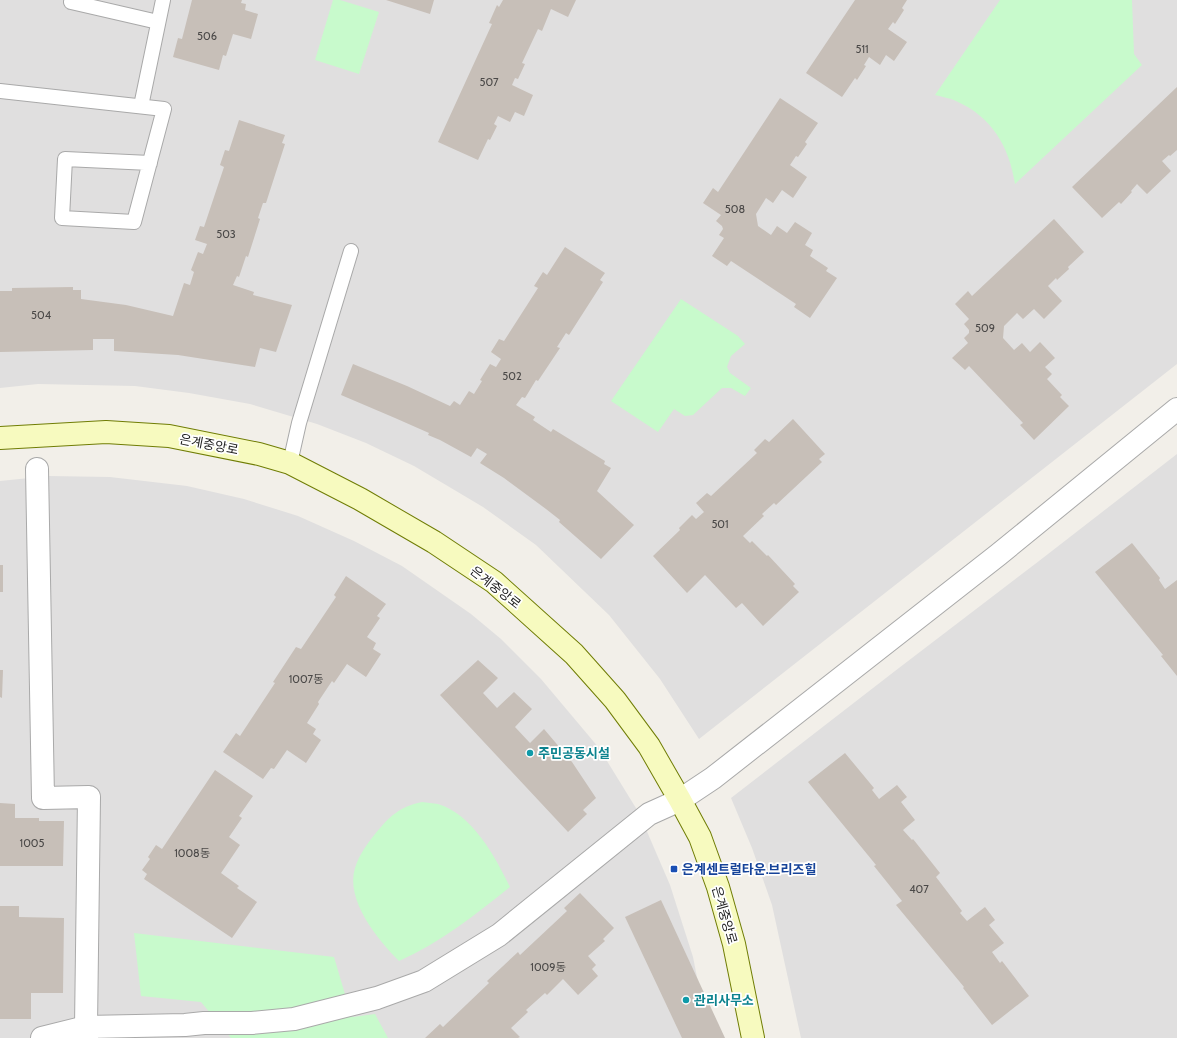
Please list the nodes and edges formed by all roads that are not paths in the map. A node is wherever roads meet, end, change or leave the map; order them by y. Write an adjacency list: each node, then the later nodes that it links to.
1 (72, 0): 3 (lane)
2 (163, 0): 3 (lane)
3 (158, 22): 5 (lane)
4 (0, 91): 5 (lane)
5 (141, 106): 6 (lane)
6 (150, 163): 6 (lane)
7 (351, 251): 10 (lane)
8 (1177, 409): 12 (street)
9 (0, 438): 10 (street, 은계중앙로)
10 (290, 463): 12 (street, 은계중앙로)
11 (37, 469): 13 (street)
12 (680, 800): 13 (street); 15 (street, 은계중앙로)
13 (86, 1032): 14 (street)
14 (42, 1038)
15 (753, 1038)

